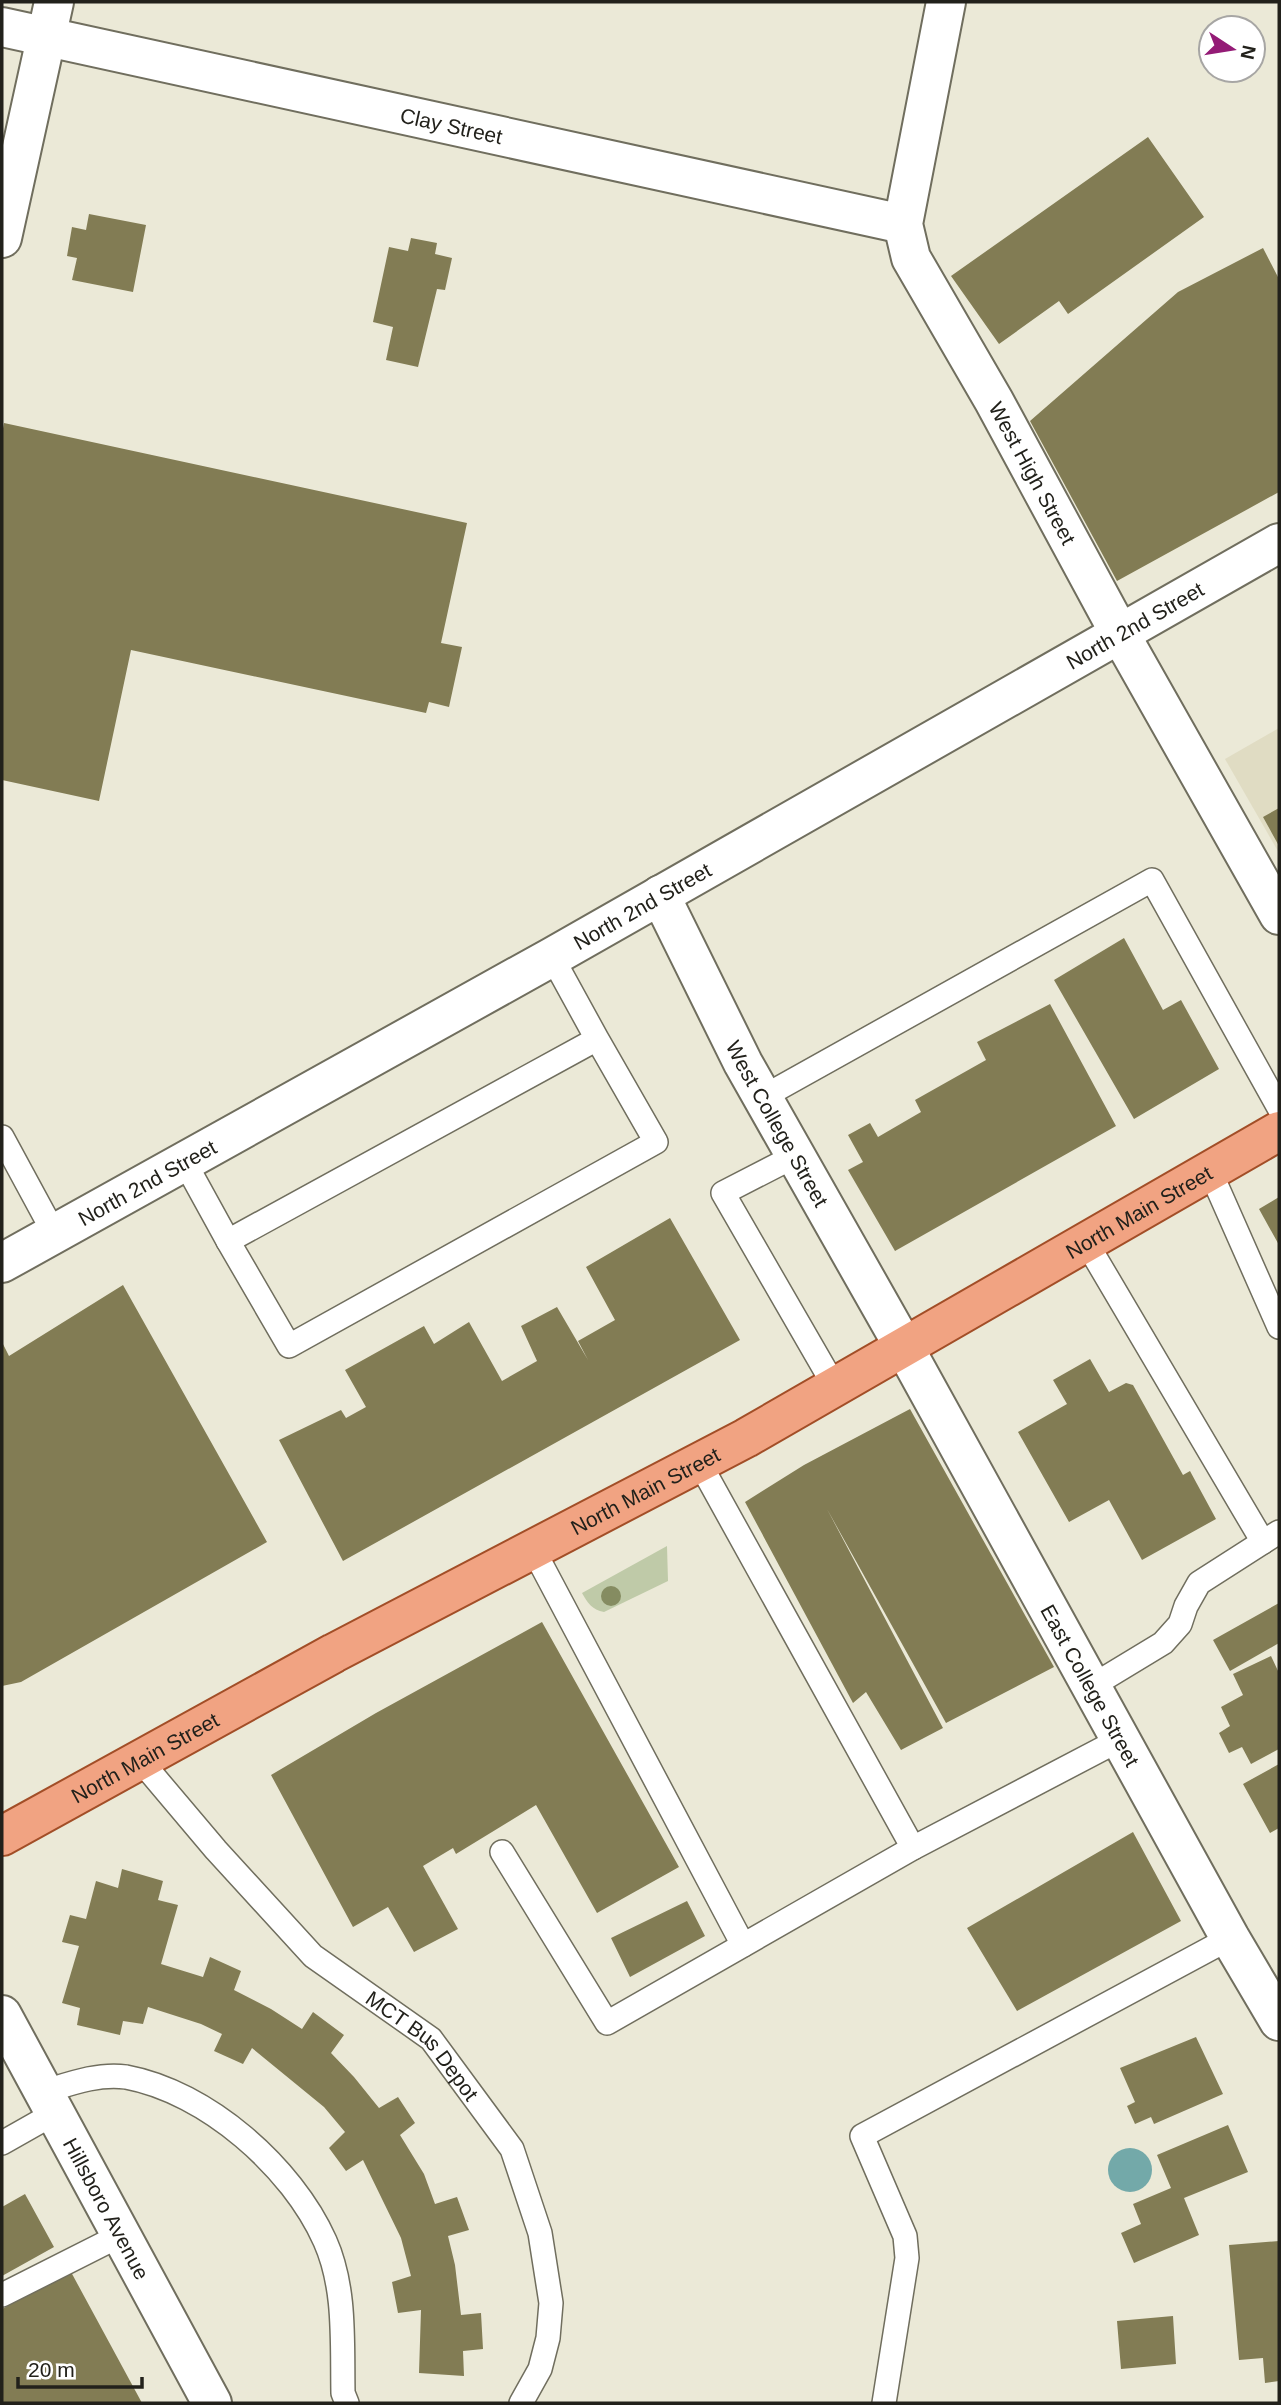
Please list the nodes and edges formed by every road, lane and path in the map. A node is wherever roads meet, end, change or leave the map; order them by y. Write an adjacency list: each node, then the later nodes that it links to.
1 (946, 2): 4 (street, West High Street)
2 (51, 19): 3 (street, Clay Street); 4 (street, Clay Street); 5 (street)
3 (2, 27)
4 (903, 224): 7 (street, West High Street)
5 (2, 238)
6 (1279, 543): 7 (street, North 2nd Street)
7 (1120, 634): 8 (street, North 2nd Street); 9 (street, West High Street)
8 (660, 895): 10 (street, North 2nd Street); 12 (street, West College Street)
9 (1279, 915)
10 (552, 957): 11 (lane); 17 (street, North 2nd Street)
11 (597, 1039): 20 (lane); 20 (lane)
12 (763, 1097): 13 (lane); 16 (street, West College Street)
13 (1279, 1108)
14 (1279, 1131): 18 (main road, North Main Street)
15 (2, 1137): 19 (lane)
16 (795, 1156): 24 (street, West College Street); 25 (lane)
17 (184, 1161): 19 (street, North 2nd Street); 20 (lane)
18 (1210, 1171): 21 (main road, North Main Street); 23 (lane)
19 (54, 1233): 22 (street, North 2nd Street)
20 (229, 1241)
21 (1086, 1242): 24 (main road, North Main Street); 27 (lane)
22 (2, 1262)
23 (1279, 1327)
24 (904, 1347): 25 (main road, North Main Street); 29 (street, East College Street)
25 (835, 1387): 26 (main road, North Main Street)
26 (699, 1462): 28 (main road, North Main Street); 33 (lane)
27 (1271, 1537): 29 (lane)
28 (533, 1549): 31 (main road, North Main Street); 36 (lane)
29 (1091, 1686): 30 (street, East College Street)
30 (1121, 1739): 33 (lane); 35 (street, East College Street)
31 (140, 1760): 32 (main road, North Main Street); 45 (lane, MCT Bus Depot)
32 (2, 1836)
33 (913, 1848): 36 (lane)
34 (502, 1852): 36 (lane)
35 (1230, 1938): 38 (street, East College Street); 46 (lane)
36 (743, 1945)
37 (2, 2015): 39 (street, Hillsboro Avenue)
38 (1279, 2021)
39 (49, 2103): 40 (lane); 41 (street, Hillsboro Avenue); 44 (lane)
40 (2, 2143)
41 (121, 2235): 42 (lane); 43 (street, Hillsboro Avenue)
42 (2, 2295)
43 (212, 2403)
44 (347, 2403)
45 (521, 2403)
46 (884, 2403)

